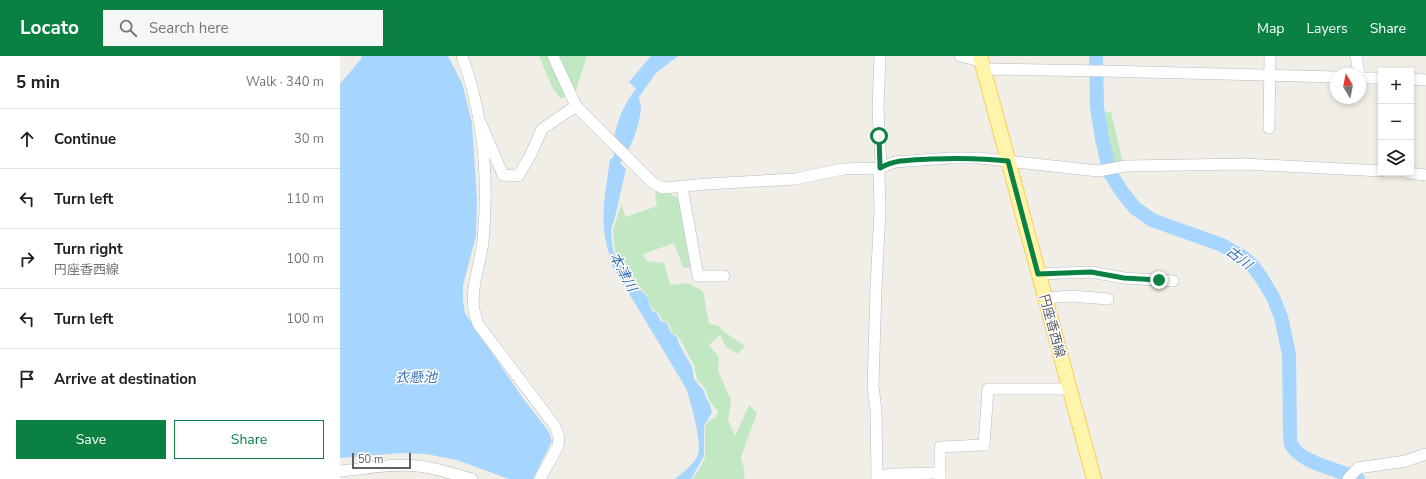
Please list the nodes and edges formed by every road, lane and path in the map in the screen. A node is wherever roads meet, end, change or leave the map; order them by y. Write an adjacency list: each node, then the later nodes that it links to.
1 (458, 56): 10 (street)
2 (462, 56): 10 (street)
3 (553, 56): 17 (street)
4 (880, 56): 21 (street)
5 (960, 56): 8 (street)
6 (1270, 56): 11 (street)
7 (1356, 56): 9 (street)
8 (982, 63): 11 (street); 20 (main road, 円座香西線)
9 (1358, 68)
10 (469, 74): 18 (street)
11 (1270, 76): 12 (street); 19 (street)
12 (1330, 77)
13 (1366, 78): 14 (street)
14 (1378, 78)
15 (1414, 79): 16 (street)
16 (1426, 80)
17 (576, 106): 18 (street); 25 (street)
18 (481, 124): 37 (street)
19 (1269, 128)
20 (1008, 161): 21 (street); 22 (street); 26 (main road, 円座香西線)
21 (880, 168): 25 (street); 35 (street)
22 (1378, 171)
23 (1414, 174): 24 (street)
24 (1426, 175)
25 (682, 187): 27 (street)
26 (1038, 274): 28 (street); 29 (main road, 円座香西線)
27 (724, 276)
28 (1173, 281)
29 (1045, 298): 30 (street); 31 (main road, 円座香西線)
30 (1108, 299)
31 (1068, 387): 34 (street); 38 (main road, 円座香西線)
32 (1426, 454): 39 (street)
33 (340, 471): 36 (street)
34 (940, 476): 35 (street)
35 (877, 478)
36 (472, 479)
37 (540, 479)
38 (1094, 479)
39 (1348, 479)

